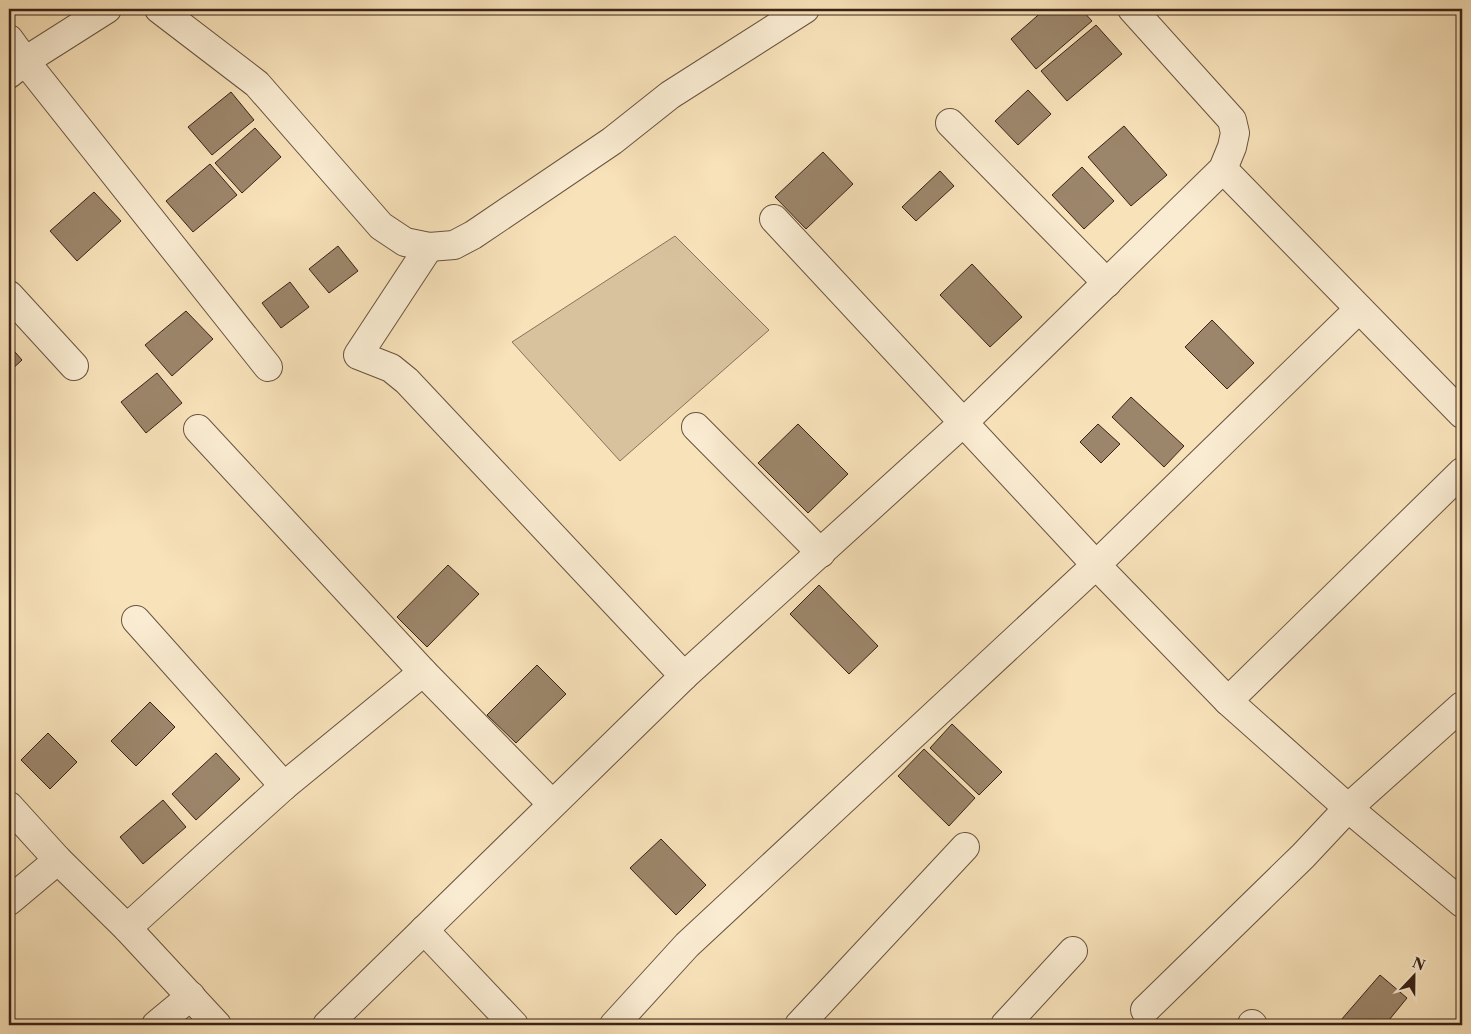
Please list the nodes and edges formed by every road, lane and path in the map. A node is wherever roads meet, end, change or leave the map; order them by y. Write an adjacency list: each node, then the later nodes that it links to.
1 (107, 9): 6 (street)
2 (159, 9): 10 (street)
3 (806, 9): 10 (street)
4 (1132, 9): 8 (street)
5 (9, 39): 6 (street)
6 (17, 68): 15 (street)
7 (950, 123): 11 (street)
8 (1223, 168): 11 (street); 13 (street)
9 (774, 219): 17 (street)
10 (429, 247): 25 (street)
11 (1107, 283): 17 (street)
12 (9, 295): 14 (street)
13 (1359, 309): 16 (street); 22 (street)
14 (74, 366)
15 (268, 367)
16 (1462, 414)
17 (964, 422): 21 (street); 22 (street)
18 (696, 427): 21 (street)
19 (198, 429): 24 (street)
20 (1462, 472): 26 (street)
21 (821, 553): 25 (street)
22 (1096, 564): 26 (street); 45 (street)
23 (136, 620): 28 (street)
24 (423, 672): 28 (street); 29 (street)
25 (684, 676): 29 (street)
26 (1228, 701): 31 (street)
27 (1462, 706): 31 (street)
28 (284, 786): 36 (street)
29 (552, 804): 37 (street)
30 (9, 806): 33 (street)
31 (1348, 808): 35 (street); 40 (street)
32 (965, 847): 46 (street)
33 (58, 860): 34 (street); 36 (street)
34 (9, 901)
35 (1462, 903)
36 (127, 928): 39 (street)
37 (424, 930): 43 (street); 44 (street)
38 (1073, 950): 47 (street)
39 (191, 996): 41 (street); 42 (street)
40 (1145, 1010)
41 (156, 1025)
42 (217, 1025)
43 (327, 1025)
44 (514, 1025)
45 (614, 1025)
46 (799, 1025)
47 (1005, 1025)

